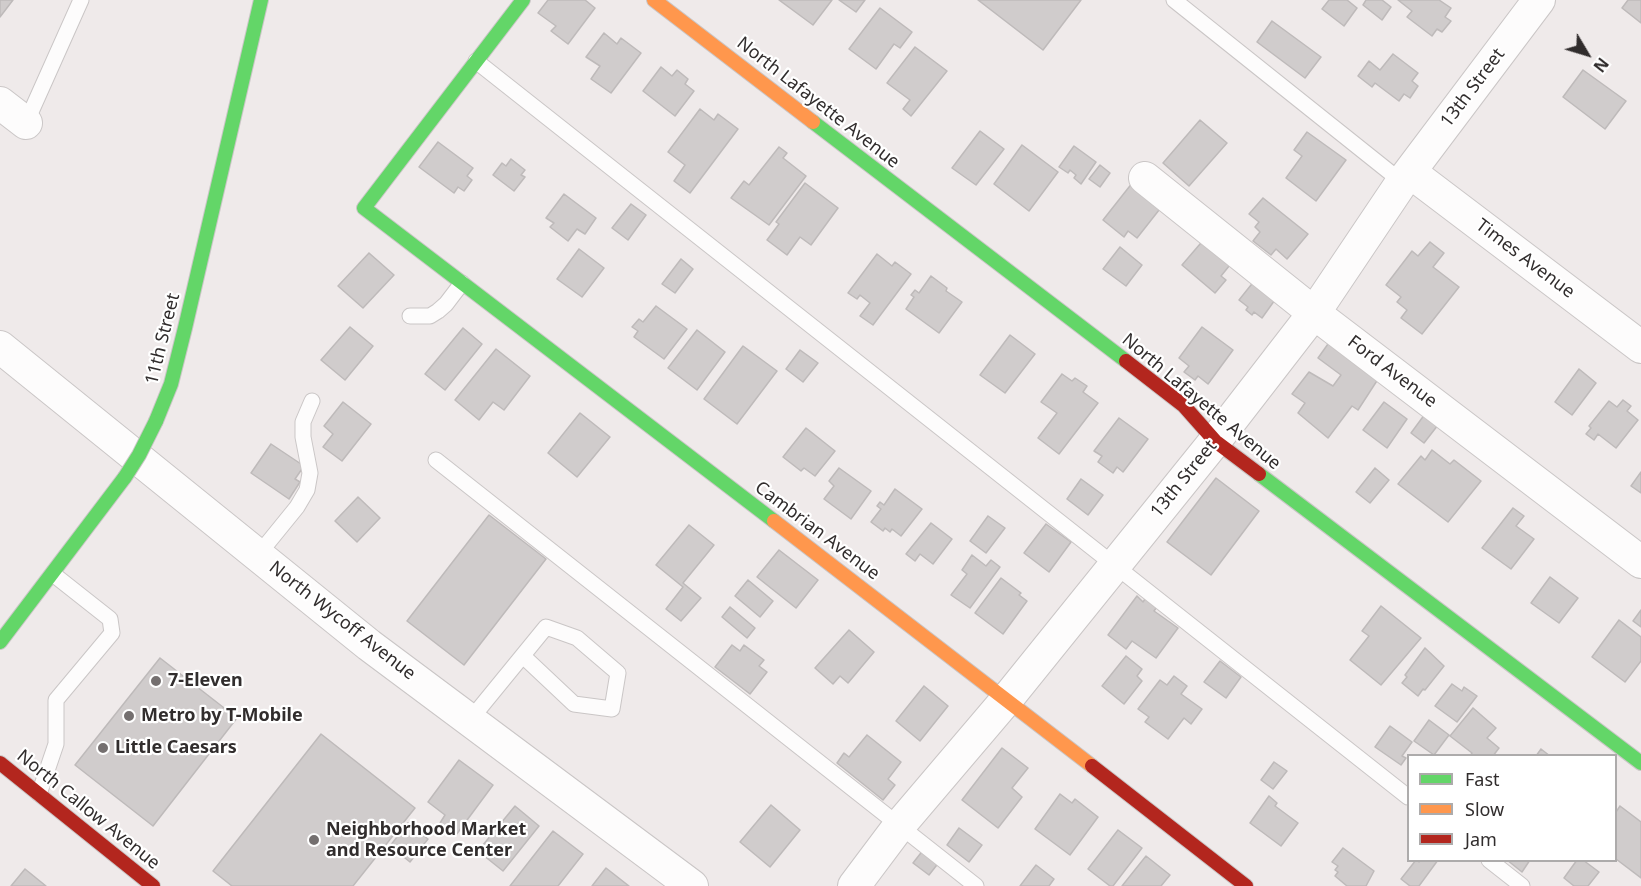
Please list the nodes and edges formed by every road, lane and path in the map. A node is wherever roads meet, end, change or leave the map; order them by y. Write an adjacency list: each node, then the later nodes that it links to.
1 (81, 0): 9 (lane)
2 (261, 0): 23 (street, 11th Street, bridge)
3 (524, 0): 7 (street)
4 (654, 0): 18 (street, North Lafayette Avenue)
5 (1174, 0): 10 (lane)
6 (1539, 0): 10 (street, 13th Street)
7 (477, 61): 12 (street, Cambrian Avenue); 22 (lane)
8 (0, 103): 9 (street)
9 (27, 123)
10 (1406, 177): 13 (street, 13th Street); 15 (street, Times Avenue)
11 (1145, 178): 13 (street, Ford Avenue)
12 (462, 283): 14 (lane); 26 (street, Cambrian Avenue)
13 (1314, 313): 18 (street, 13th Street); 21 (street, Ford Avenue)
14 (410, 316)
15 (1641, 346)
16 (0, 347): 20 (street, North Wycoff Avenue)
17 (312, 401): 20 (lane)
18 (1215, 441): 22 (street, 13th Street); 29 (street, North Lafayette Avenue)
19 (436, 460): 32 (lane)
20 (258, 555): 27 (street, North Wycoff Avenue)
21 (1641, 562)
22 (1114, 566): 26 (street, 13th Street); 31 (lane)
23 (53, 574): 24 (street, 11th Street); 30 (lane)
24 (0, 642)
25 (523, 656): 25 (lane); 27 (lane)
26 (1007, 699): 32 (street, 13th Street); 38 (street, Cambrian Avenue)
27 (470, 720): 35 (street, North Wycoff Avenue)
28 (0, 763): 30 (street, North Callow Avenue)
29 (1641, 763)
30 (39, 794): 34 (street, North Callow Avenue)
31 (1407, 796)
32 (899, 826): 36 (street, 13th Street); 37 (lane)
33 (1490, 862): 39 (lane)
34 (153, 886)
35 (692, 886)
36 (854, 886)
37 (976, 886)
38 (1246, 886)
39 (1522, 886)

